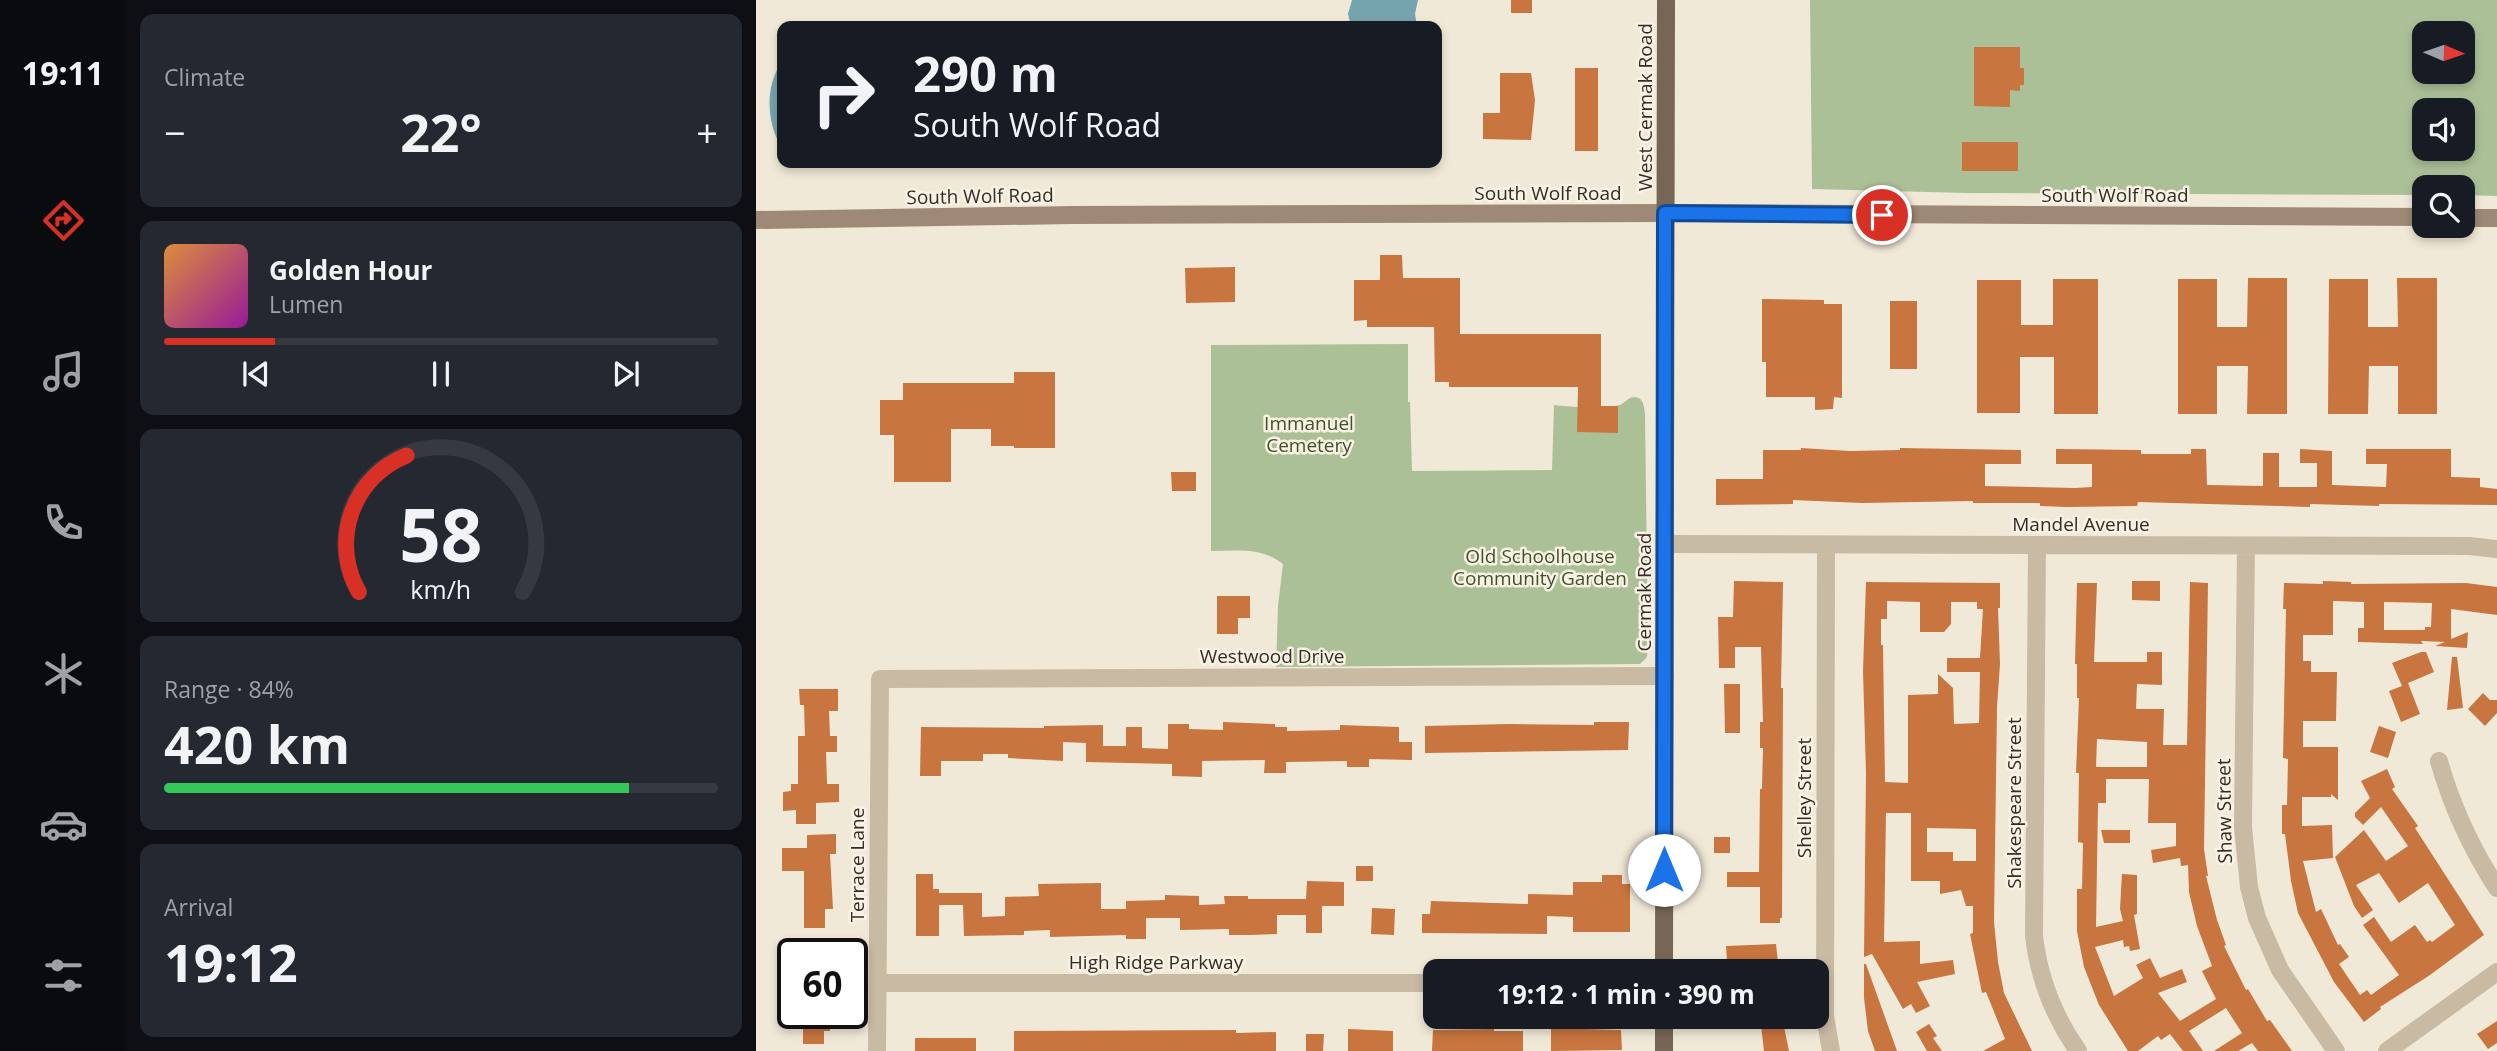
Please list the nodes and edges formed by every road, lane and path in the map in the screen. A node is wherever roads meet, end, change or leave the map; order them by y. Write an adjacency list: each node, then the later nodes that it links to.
1 (1666, 0): 2 (main road, West Cermak Road)
2 (1665, 213): 3 (main road, South Wolf Road); 6 (main road, South Wolf Road); 7 (main road, Cermak Road)
3 (2412, 217)
4 (2475, 218): 5 (main road)
5 (2497, 218)
6 (756, 220)
7 (1665, 544): 8 (street, Mandel Avenue); 12 (main road, Cermak Road)
8 (1826, 545): 9 (street, Mandel Avenue); 23 (street, Shelley Street)
9 (2037, 545): 10 (street, Mandel Avenue); 24 (street, Shakespeare Street)
10 (2246, 546): 11 (street, Mandel Avenue); 25 (street, Shaw Street)
11 (2497, 549)
12 (1665, 676): 13 (street, Westwood Drive); 16 (main road, Cermak Road)
13 (880, 679): 18 (street, Terrace Lane)
14 (2439, 761): 15 (street)
15 (2497, 888)
16 (1664, 959)
17 (2497, 972): 26 (street)
18 (878, 983): 19 (street, High Ridge Parkway); 21 (street, Terrace Lane)
19 (1423, 983)
20 (1664, 1029): 22 (main road)
21 (877, 1051)
22 (1664, 1051)
23 (1831, 1051)
24 (2078, 1051)
25 (2336, 1051)
26 (2387, 1051)

